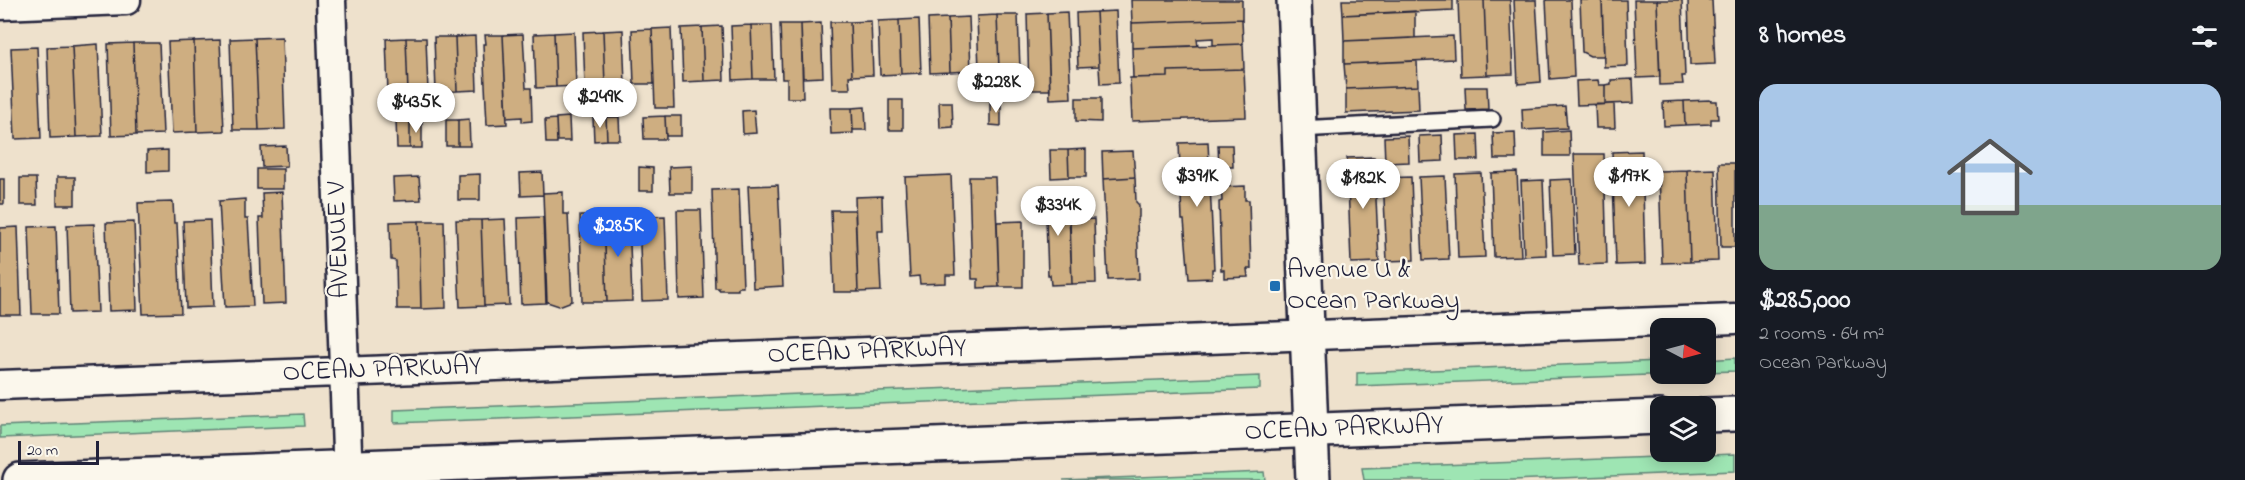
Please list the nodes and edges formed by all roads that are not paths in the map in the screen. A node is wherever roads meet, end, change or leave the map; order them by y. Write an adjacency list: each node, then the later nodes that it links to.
1 (126, 0): 4 (street)
2 (330, 0): 9 (street, AVENUE V)
3 (1294, 0): 6 (main road)
4 (0, 5)
5 (1492, 119): 6 (lane)
6 (1299, 129): 8 (main road)
7 (1735, 319): 8 (street, OCEAN PARKWAY)
8 (1307, 335): 9 (street, OCEAN PARKWAY); 14 (main road)
9 (344, 372): 10 (street, OCEAN PARKWAY); 15 (street, AVENUE V)
10 (0, 385)
11 (1735, 414): 12 (main road)
12 (1716, 415)
13 (1650, 417): 14 (main road, OCEAN PARKWAY)
14 (1311, 430): 15 (main road, OCEAN PARKWAY); 17 (main road)
15 (348, 474): 16 (main road, OCEAN PARKWAY)
16 (20, 480)
17 (1313, 480)

